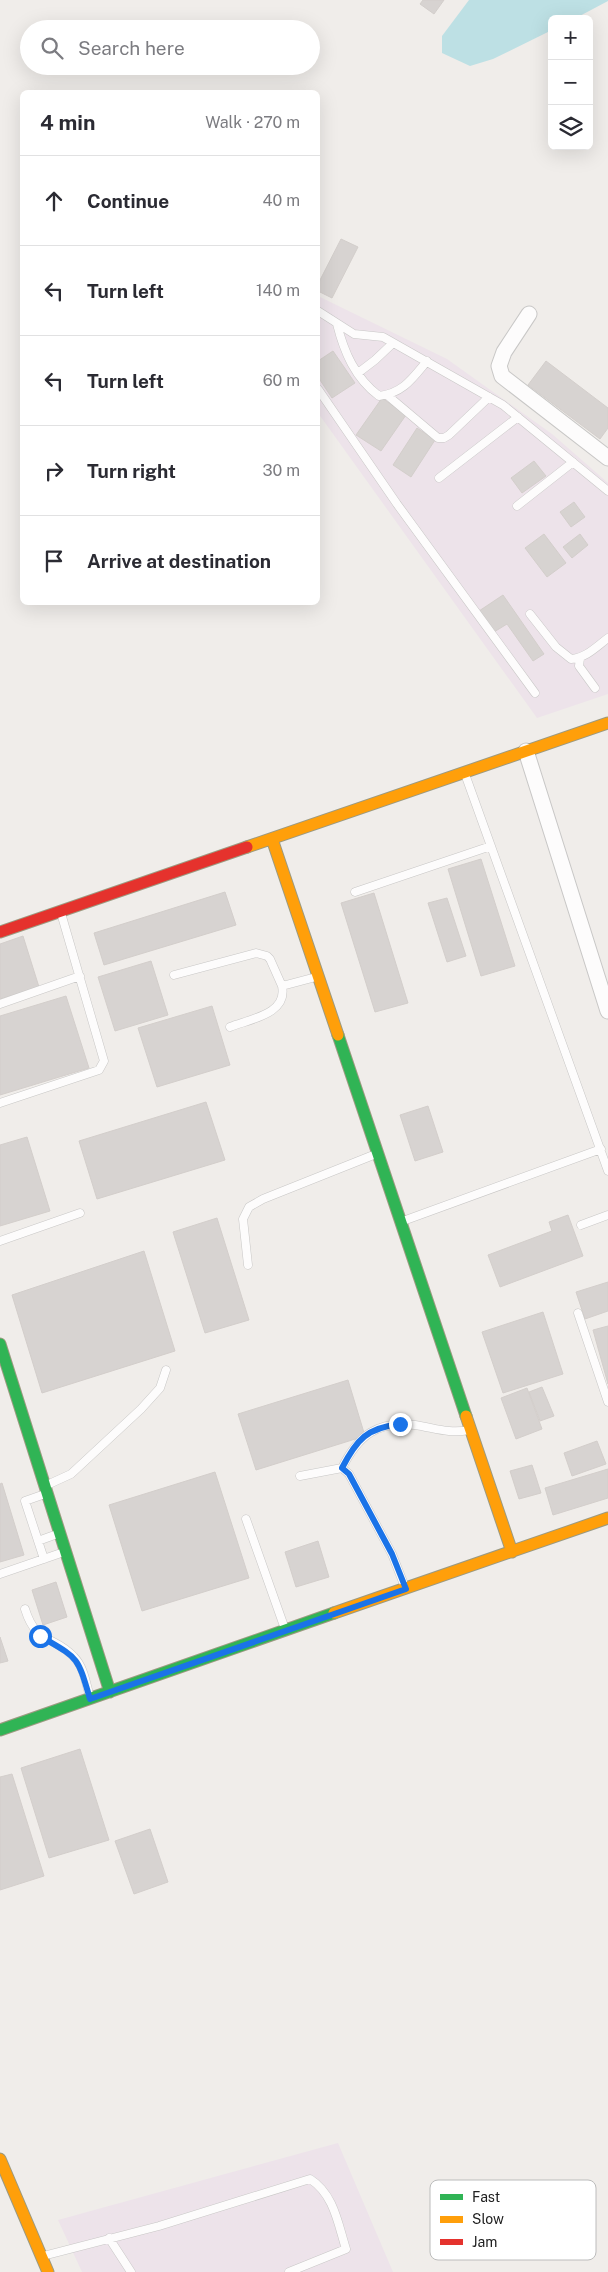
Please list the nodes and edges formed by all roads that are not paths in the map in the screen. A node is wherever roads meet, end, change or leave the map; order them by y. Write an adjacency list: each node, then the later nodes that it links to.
1 (320, 312): 3 (lane)
2 (530, 314): 11 (street)
3 (337, 324): 4 (lane); 6 (lane)
4 (393, 343): 5 (lane); 6 (lane)
5 (427, 361): 8 (lane); 9 (lane)
6 (358, 373): 8 (lane)
7 (320, 392): 20 (lane)
8 (387, 395): 9 (lane)
9 (489, 397): 10 (lane)
10 (518, 417): 12 (lane); 13 (lane)
11 (608, 458)
12 (573, 462): 14 (lane); 15 (lane)
13 (439, 478)
14 (608, 491)
15 (517, 506)
16 (530, 614): 18 (lane)
17 (608, 638): 18 (lane)
18 (580, 658): 19 (lane)
19 (595, 688)
20 (535, 693)
21 (608, 723): 22 (street)
22 (526, 751): 23 (street); 34 (street)
23 (464, 772): 24 (street); 25 (lane)
24 (272, 839): 27 (street); 31 (street)
25 (491, 846): 26 (lane); 37 (lane)
26 (355, 892)
27 (61, 912): 28 (street); 30 (lane)
28 (0, 932)
29 (174, 975): 32 (lane)
30 (80, 976): 33 (lane); 36 (lane)
31 (318, 976): 32 (lane); 38 (street)
32 (282, 986): 35 (lane)
33 (0, 1004)
34 (608, 1011)
35 (230, 1027)
36 (0, 1103)
37 (601, 1149): 39 (lane); 42 (lane)
38 (378, 1153): 42 (street); 45 (lane)
39 (608, 1171)
40 (80, 1213): 44 (lane)
41 (608, 1215): 43 (lane)
42 (401, 1222): 50 (street)
43 (581, 1225)
44 (0, 1241)
45 (248, 1265)
46 (578, 1313): 49 (lane)
47 (0, 1344): 53 (street)
48 (166, 1370): 53 (lane)
49 (608, 1402)
50 (471, 1430): 51 (lane); 59 (street)
51 (342, 1468): 52 (lane); 62 (lane)
52 (300, 1476)
53 (46, 1490): 56 (street); 57 (lane)
54 (246, 1518): 64 (lane)
55 (608, 1518): 59 (street)
56 (60, 1533): 57 (lane); 58 (street)
57 (38, 1540): 60 (lane)
58 (65, 1552): 60 (lane); 65 (street)
59 (512, 1552): 62 (street)
60 (44, 1559): 61 (lane)
61 (0, 1574)
62 (406, 1589): 64 (street)
63 (25, 1609): 66 (lane)
64 (286, 1631): 65 (street)
65 (110, 1692): 66 (street)
66 (90, 1699): 67 (street)
67 (0, 1730)
68 (0, 2159): 70 (street)
69 (109, 2238): 70 (lane); 72 (lane); 73 (lane)
70 (41, 2256): 71 (street)
71 (48, 2272)
72 (131, 2272)
73 (289, 2272)

